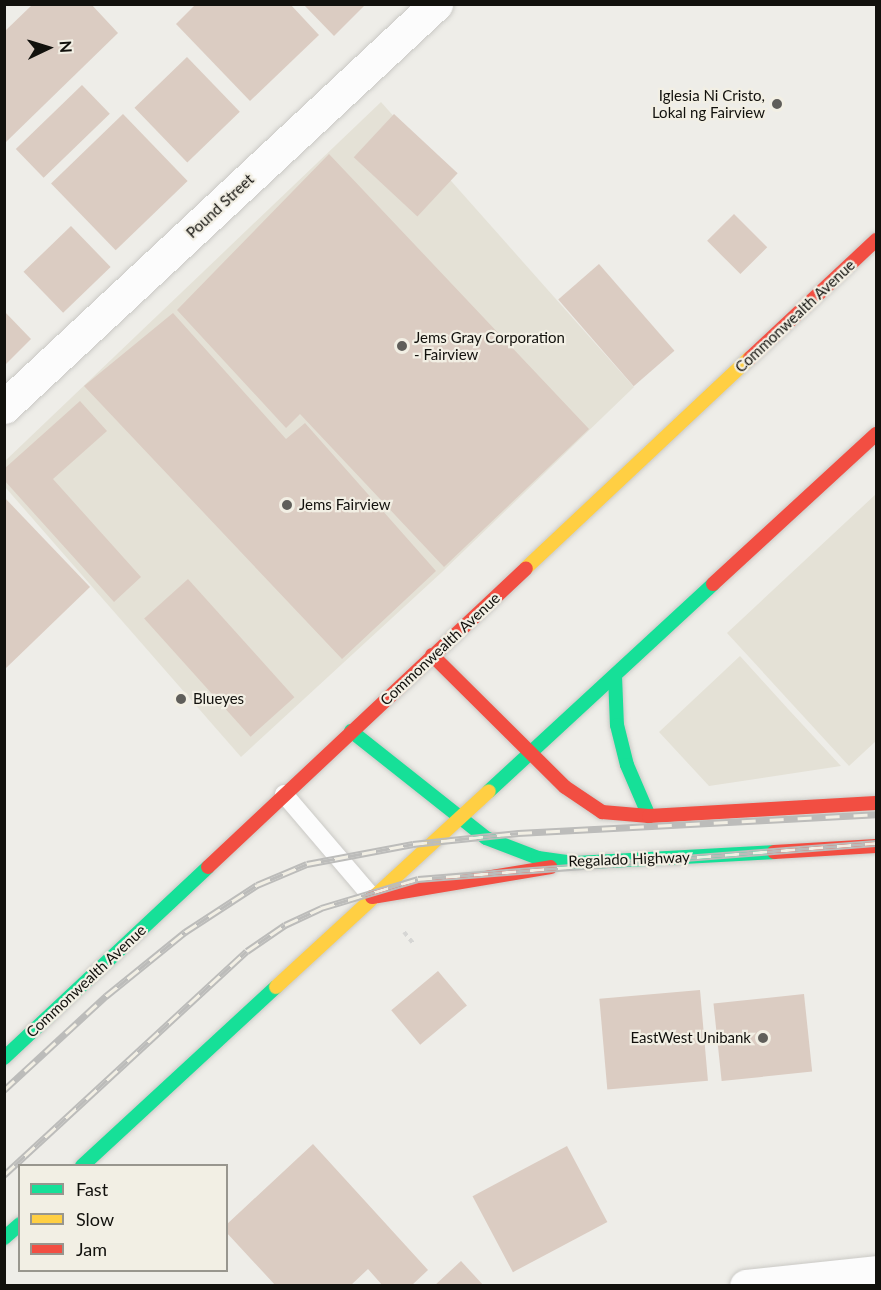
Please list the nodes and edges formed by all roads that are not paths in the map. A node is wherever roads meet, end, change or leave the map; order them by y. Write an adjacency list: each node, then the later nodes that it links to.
1 (436, 4): 3 (street, Pound Street)
2 (876, 240): 5 (main road, Commonwealth Avenue)
3 (4, 406)
4 (876, 434): 6 (main road)
5 (432, 655): 7 (main road, Commonwealth Avenue); 8 (main road)
6 (615, 676): 8 (main road); 11 (main road)
7 (351, 731): 9 (main road, Commonwealth Avenue); 12 (main road, Regalado Highway)
8 (531, 754): 11 (main road); 12 (main road)
9 (284, 794): 15 (lane); 16 (main road, Commonwealth Avenue)
10 (876, 803): 11 (main road)
11 (649, 816)
12 (461, 819): 14 (main road, Regalado Highway); 15 (main road)
13 (876, 846): 14 (main road, Regalado Highway)
14 (574, 863): 15 (main road)
15 (372, 897): 17 (main road)
16 (4, 1058)
17 (84, 1164)
18 (18, 1226): 19 (main road)
19 (4, 1238)
20 (876, 1272): 21 (street)
21 (746, 1286)

